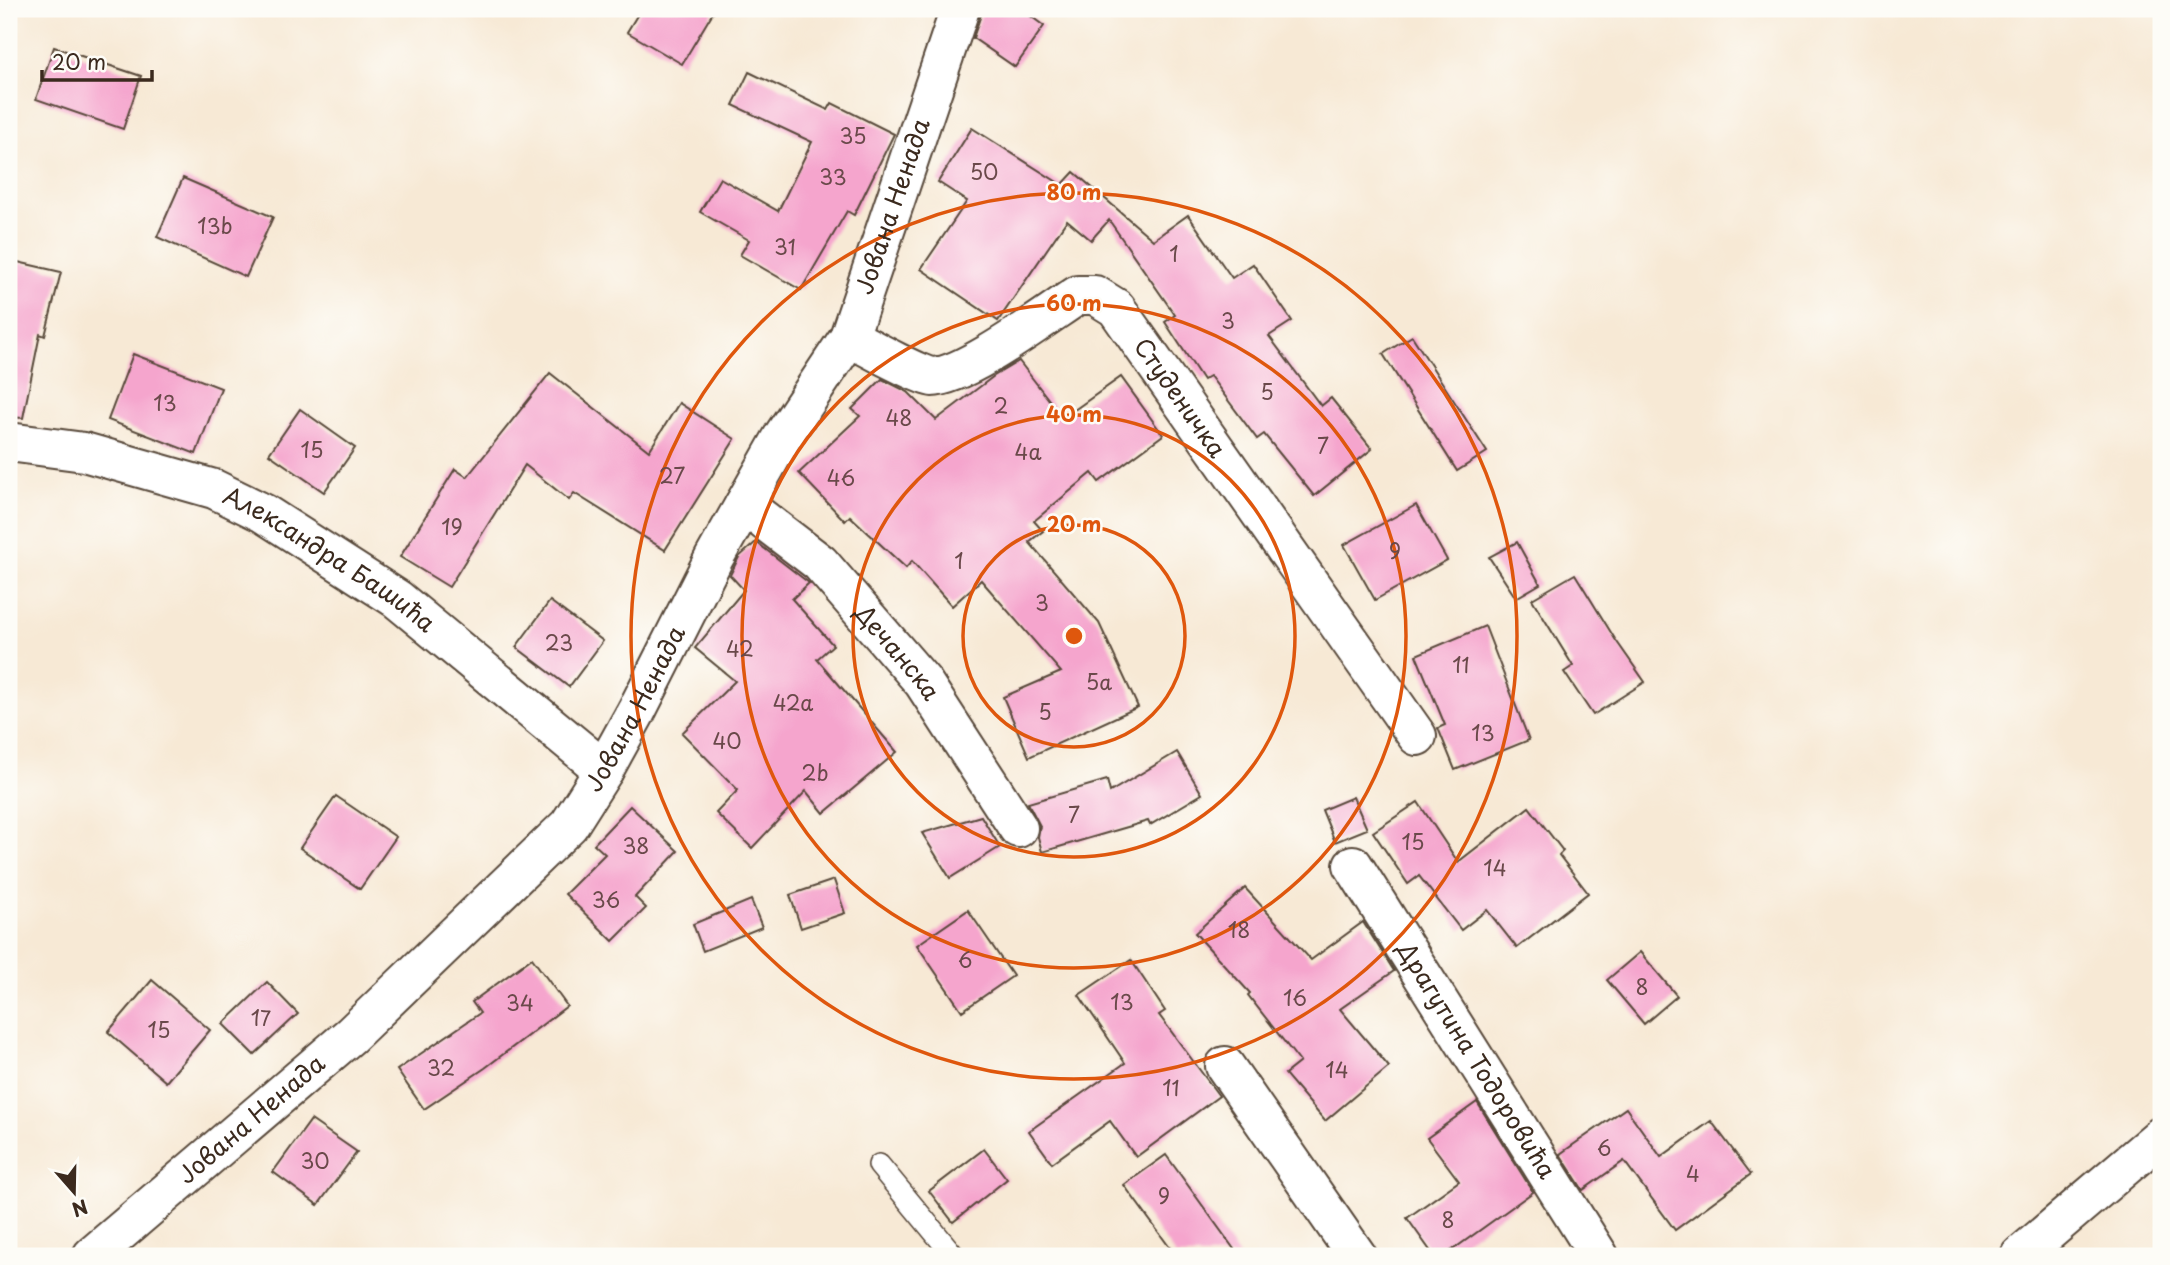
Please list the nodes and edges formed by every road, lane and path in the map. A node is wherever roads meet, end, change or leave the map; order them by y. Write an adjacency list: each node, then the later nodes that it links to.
1 (960, 9): 2 (street, Јована Ненада)
2 (849, 337): 4 (street, Јована Ненада); 5 (street, Студеничка)
3 (9, 442): 6 (street, Александра Башића)
4 (744, 505): 6 (street, Јована Ненада); 7 (street, Дечанска)
5 (1417, 736)
6 (604, 770): 12 (street, Јована Ненада)
7 (1018, 828)
8 (1353, 865): 15 (street, Драгутина Тодоровића)
9 (1225, 1066): 14 (street)
10 (2161, 1136): 16 (street)
11 (879, 1165): 13 (lane)
12 (92, 1256)
13 (954, 1256)
14 (1357, 1256)
15 (1599, 1256)
16 (2020, 1256)

